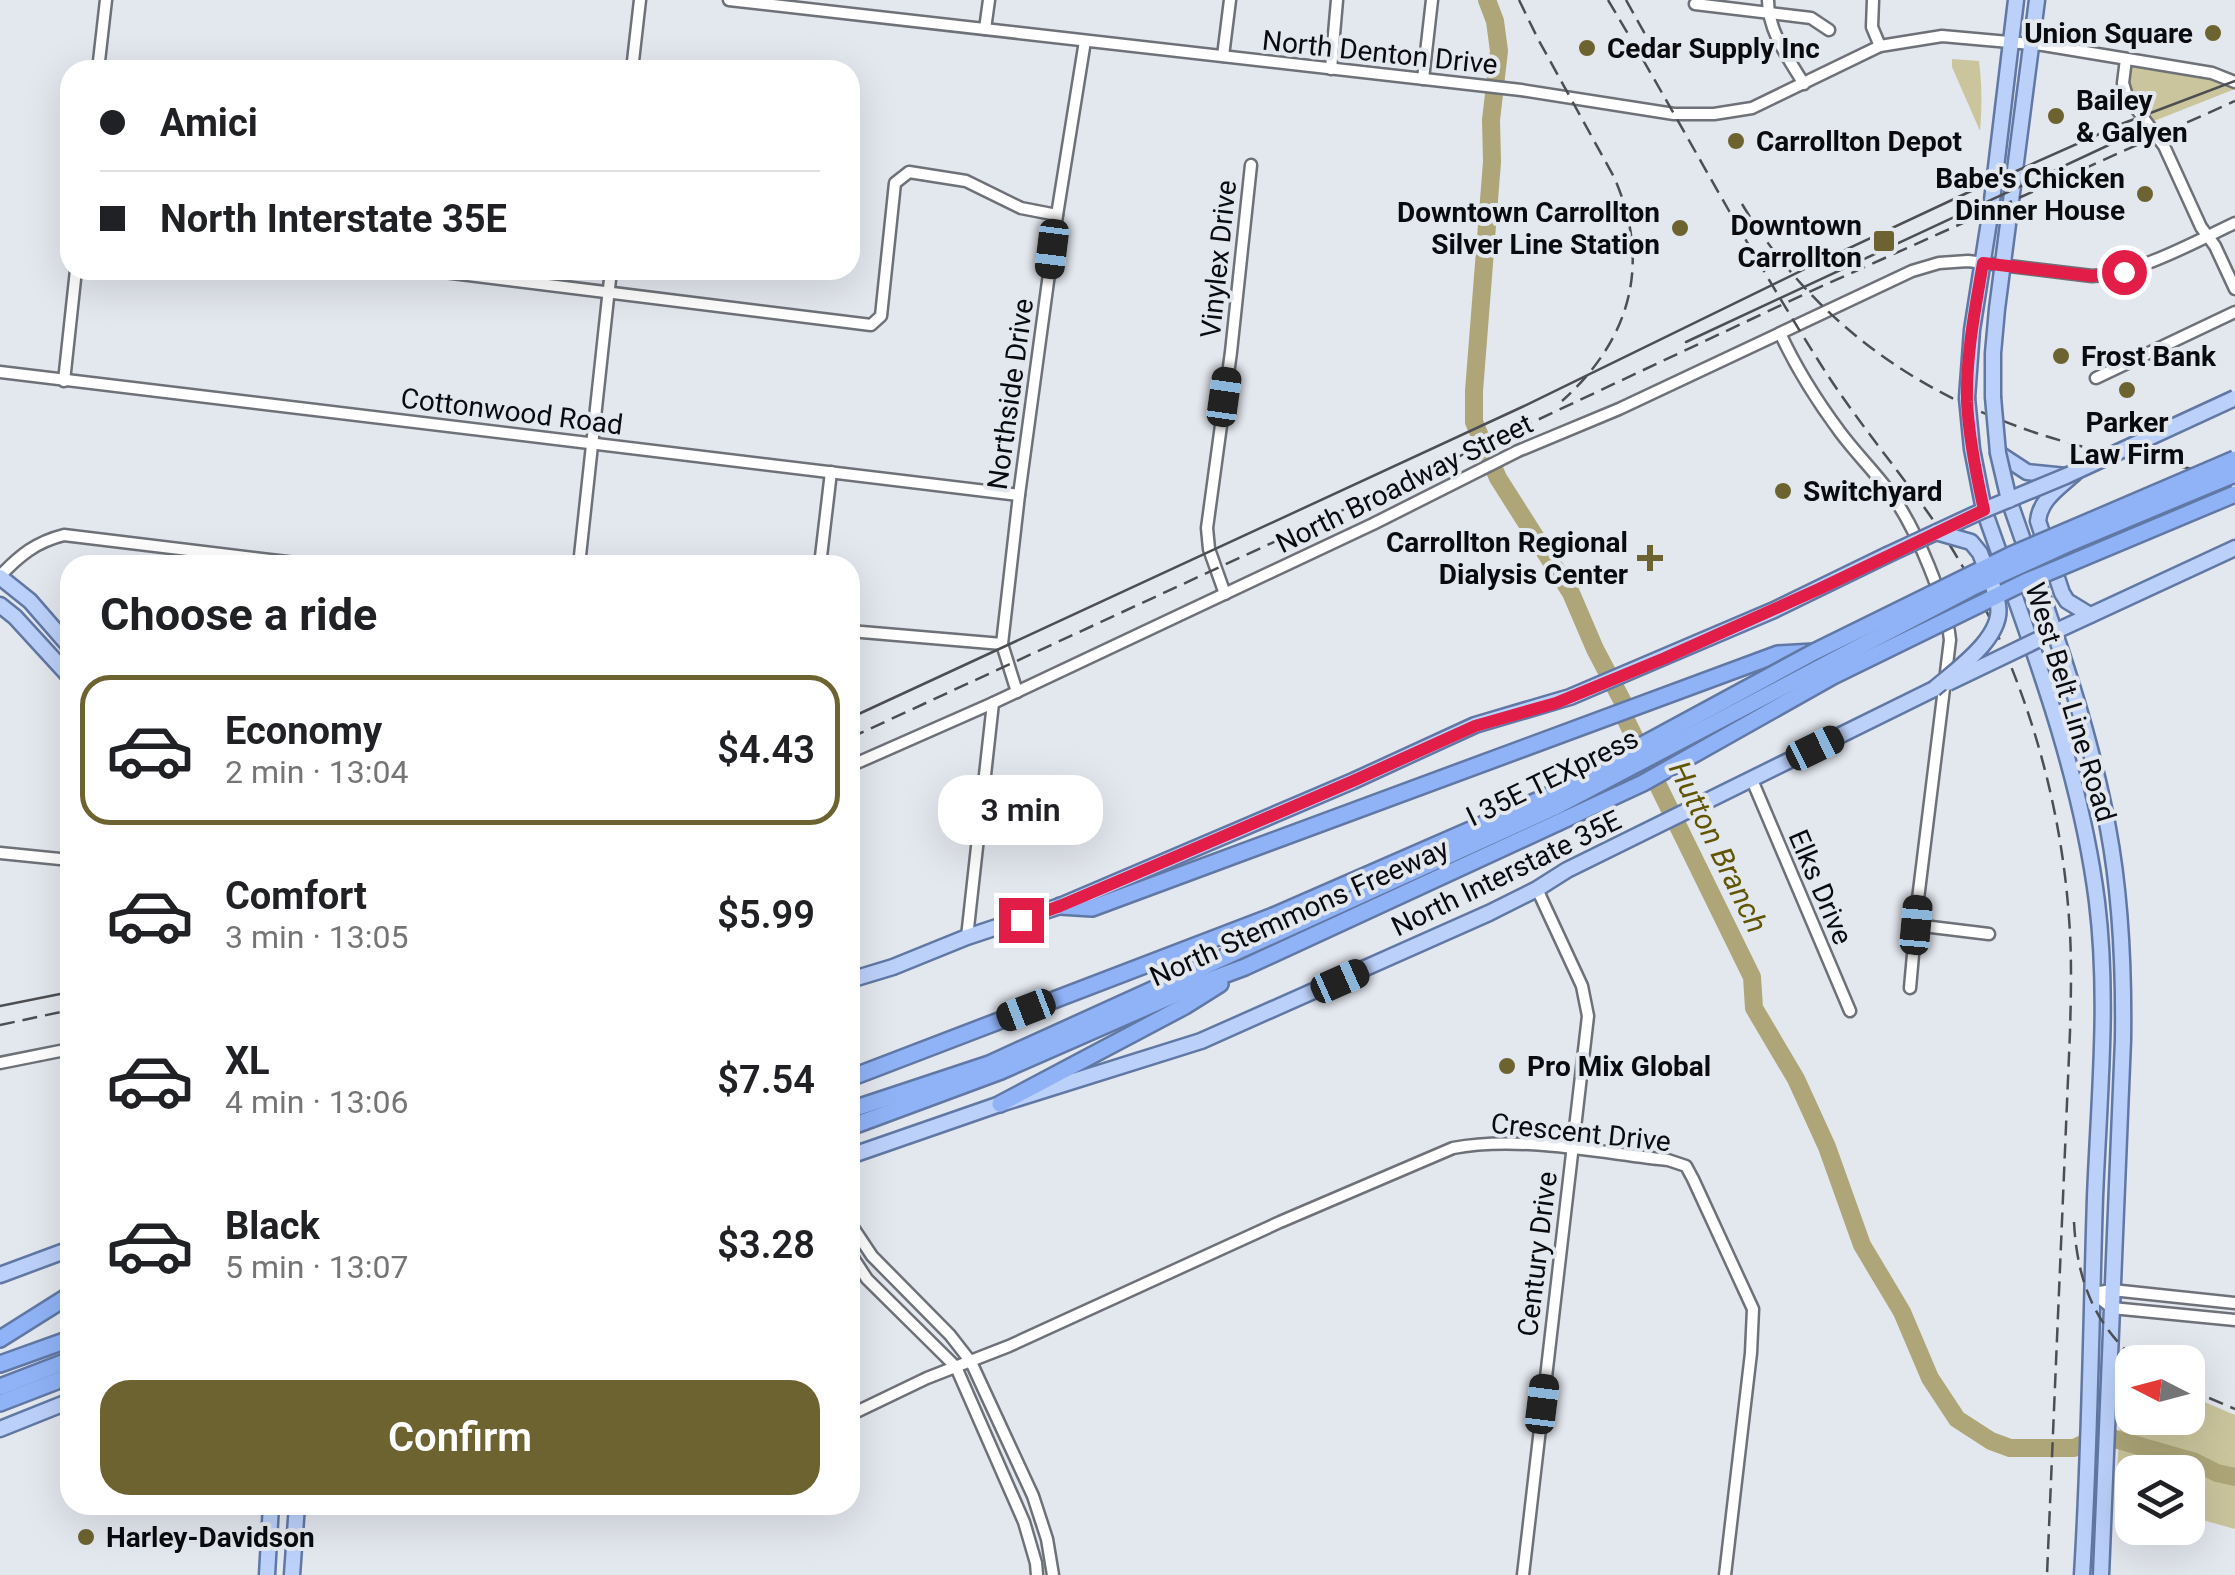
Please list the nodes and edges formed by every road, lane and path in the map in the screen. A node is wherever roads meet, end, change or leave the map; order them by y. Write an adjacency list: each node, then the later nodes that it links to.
1 (106, 0): 23 (street)
2 (640, 0): 24 (street)
3 (729, 0): 14 (street, North Denton Drive)
4 (861, 0): 14 (street)
5 (989, 0): 15 (street)
6 (1230, 0): 21 (street)
7 (1338, 0): 25 (street)
8 (1432, 0): 26 (street)
9 (1873, 0): 20 (street)
10 (2016, 0): 18 (main road, West Belt Line Road)
11 (2037, 0): 19 (main road, West Belt Line Road)
12 (1695, 4): 13 (street)
13 (1768, 6): 16 (street); 28 (street)
14 (860, 15): 15 (street, North Denton Drive)
15 (985, 29): 17 (street, North Denton Drive)
16 (1829, 30)
17 (1085, 41): 21 (street, North Denton Drive); 30 (street, Northside Drive)
18 (2012, 41): 19 (street, North Denton Drive); 20 (street, North Denton Drive); 33 (main road, West Belt Line Road)
19 (2030, 44): 22 (street, North Denton Drive); 34 (main road, West Belt Line Road)
20 (1880, 46): 28 (street, North Denton Drive)
21 (1222, 56): 25 (street, North Denton Drive)
22 (2126, 59): 27 (street, North Denton Drive); 32 (street)
23 (99, 60)
24 (633, 60)
25 (1331, 69): 26 (street, North Denton Drive)
26 (1424, 79): 28 (street, North Denton Drive)
27 (2235, 82)
28 (1804, 84)
29 (1251, 164): 62 (street, Vinylex Drive)
30 (1057, 215): 39 (street); 53 (street, Northside Drive)
31 (2235, 223): 32 (street, North Broadway Street)
32 (2208, 235): 34 (street, North Broadway Street); 38 (street)
33 (1983, 263): 34 (street, North Broadway Street); 41 (street, North Broadway Street); 55 (main road, West Belt Line Road, bridge)
34 (2004, 266): 47 (main road, West Belt Line Road, bridge)
35 (75, 280): 44 (street)
36 (510, 280): 39 (street)
37 (610, 280): 39 (street)
38 (2235, 289)
39 (608, 292): 46 (street)
40 (2235, 312): 43 (street)
41 (1780, 334): 62 (street, North Broadway Street); 82 (street)
42 (0, 372): 44 (street, Cottonwood Road)
43 (2096, 378)
44 (64, 381): 46 (street, Cottonwood Road)
45 (2235, 398): 50 (main road, bridge)
46 (592, 443): 49 (street, Cottonwood Road); 59 (street)
47 (1998, 453): 50 (main road, bridge); 54 (main road, West Belt Line Road, bridge)
48 (2235, 459): 70 (highway, North Stemmons Freeway, bridge)
49 (830, 472): 53 (street, Cottonwood Road); 60 (street)
50 (2071, 474): 54 (main road, bridge); 64 (main road, bridge)
51 (2235, 474): 77 (highway, I 35E TEXpress, bridge)
52 (2235, 494): 77 (highway, North Stemmons Freeway, bridge)
53 (1019, 495): 69 (street, Northside Drive)
54 (2009, 500): 55 (main road, bridge); 66 (main road, West Belt Line Road, bridge)
55 (1984, 510): 56 (main road, bridge); 68 (main road, West Belt Line Road, bridge)
56 (1936, 532): 72 (main road, bridge); 81 (main road, bridge)
57 (2235, 548): 64 (main road, North Interstate 35E)
58 (233, 555): 61 (street)
59 (580, 555)
60 (821, 555)
61 (0, 577): 67 (main road)
62 (1225, 594): 73 (street, North Broadway Street)
63 (0, 605): 71 (main road)
64 (2090, 615): 66 (main road, North Interstate 35E)
65 (860, 632): 69 (street)
66 (2054, 632): 68 (main road, North Interstate 35E, bridge); 86 (main road, West Belt Line Road)
67 (60, 636)
68 (2031, 643): 72 (main road, North Interstate 35E, bridge); 87 (main road, West Belt Line Road)
69 (1002, 644): 73 (street, Northside Drive)
70 (1814, 652): 77 (highway, North Stemmons Freeway, bridge); 81 (highway)
71 (60, 666)
72 (1934, 690): 76 (main road, North Interstate 35E)
73 (1017, 692): 74 (street, North Broadway Street)
74 (993, 704): 75 (street, North Broadway Street); 84 (street)
75 (860, 762)
76 (1752, 780): 80 (main road, North Interstate 35E); 90 (street, Elks Drive)
77 (1552, 809): 85 (highway, North Stemmons Freeway); 93 (highway, North Stemmons Freeway); 95 (highway, I 35E TEXpress)
78 (0, 853): 79 (street)
79 (60, 859)
80 (1538, 889): 94 (main road, North Interstate 35E); 97 (street, Century Drive)
81 (1060, 906): 84 (main road)
82 (1916, 925): 83 (street); 89 (street)
83 (1989, 934)
84 (968, 936): 88 (main road)
85 (1245, 967): 94 (highway); 96 (highway, North Stemmons Freeway)
86 (2123, 972): 87 (main road); 103 (main road, West Belt Line Road)
87 (2102, 973): 104 (main road, West Belt Line Road)
88 (860, 977)
89 (1910, 988)
90 (1850, 1011)
91 (60, 1051): 92 (street)
92 (0, 1063)
93 (860, 1074)
94 (1000, 1104): 98 (main road, North Interstate 35E)
95 (860, 1107)
96 (860, 1123)
97 (1572, 1149): 111 (street, Crescent Drive); 127 (street, Century Drive); 128 (street, Crescent Drive)
98 (860, 1153)
99 (860, 1238): 111 (street)
100 (60, 1253): 102 (main road)
101 (860, 1267): 114 (street)
102 (0, 1274)
103 (2112, 1290): 104 (street); 106 (street); 107 (main road, West Belt Line Road)
104 (2093, 1294): 107 (street); 129 (main road, West Belt Line Road)
105 (60, 1301): 109 (highway)
106 (2235, 1303)
107 (2112, 1308): 108 (street); 130 (main road, West Belt Line Road)
108 (2235, 1320)
109 (0, 1339)
110 (60, 1343): 112 (highway)
111 (971, 1362): 114 (street, Crescent Drive); 126 (street)
112 (0, 1364)
113 (60, 1364): 116 (highway)
114 (956, 1367): 119 (street, Crescent Drive); 125 (street)
115 (60, 1380): 117 (highway)
116 (0, 1387)
117 (0, 1403)
118 (60, 1405): 120 (main road)
119 (860, 1410)
120 (0, 1429)
121 (270, 1515): 123 (main road)
122 (296, 1515): 124 (main road)
123 (267, 1575)
124 (292, 1575)
125 (1037, 1575)
126 (1053, 1575)
127 (1523, 1575)
128 (1725, 1575)
129 (2082, 1575)
130 (2100, 1575)

